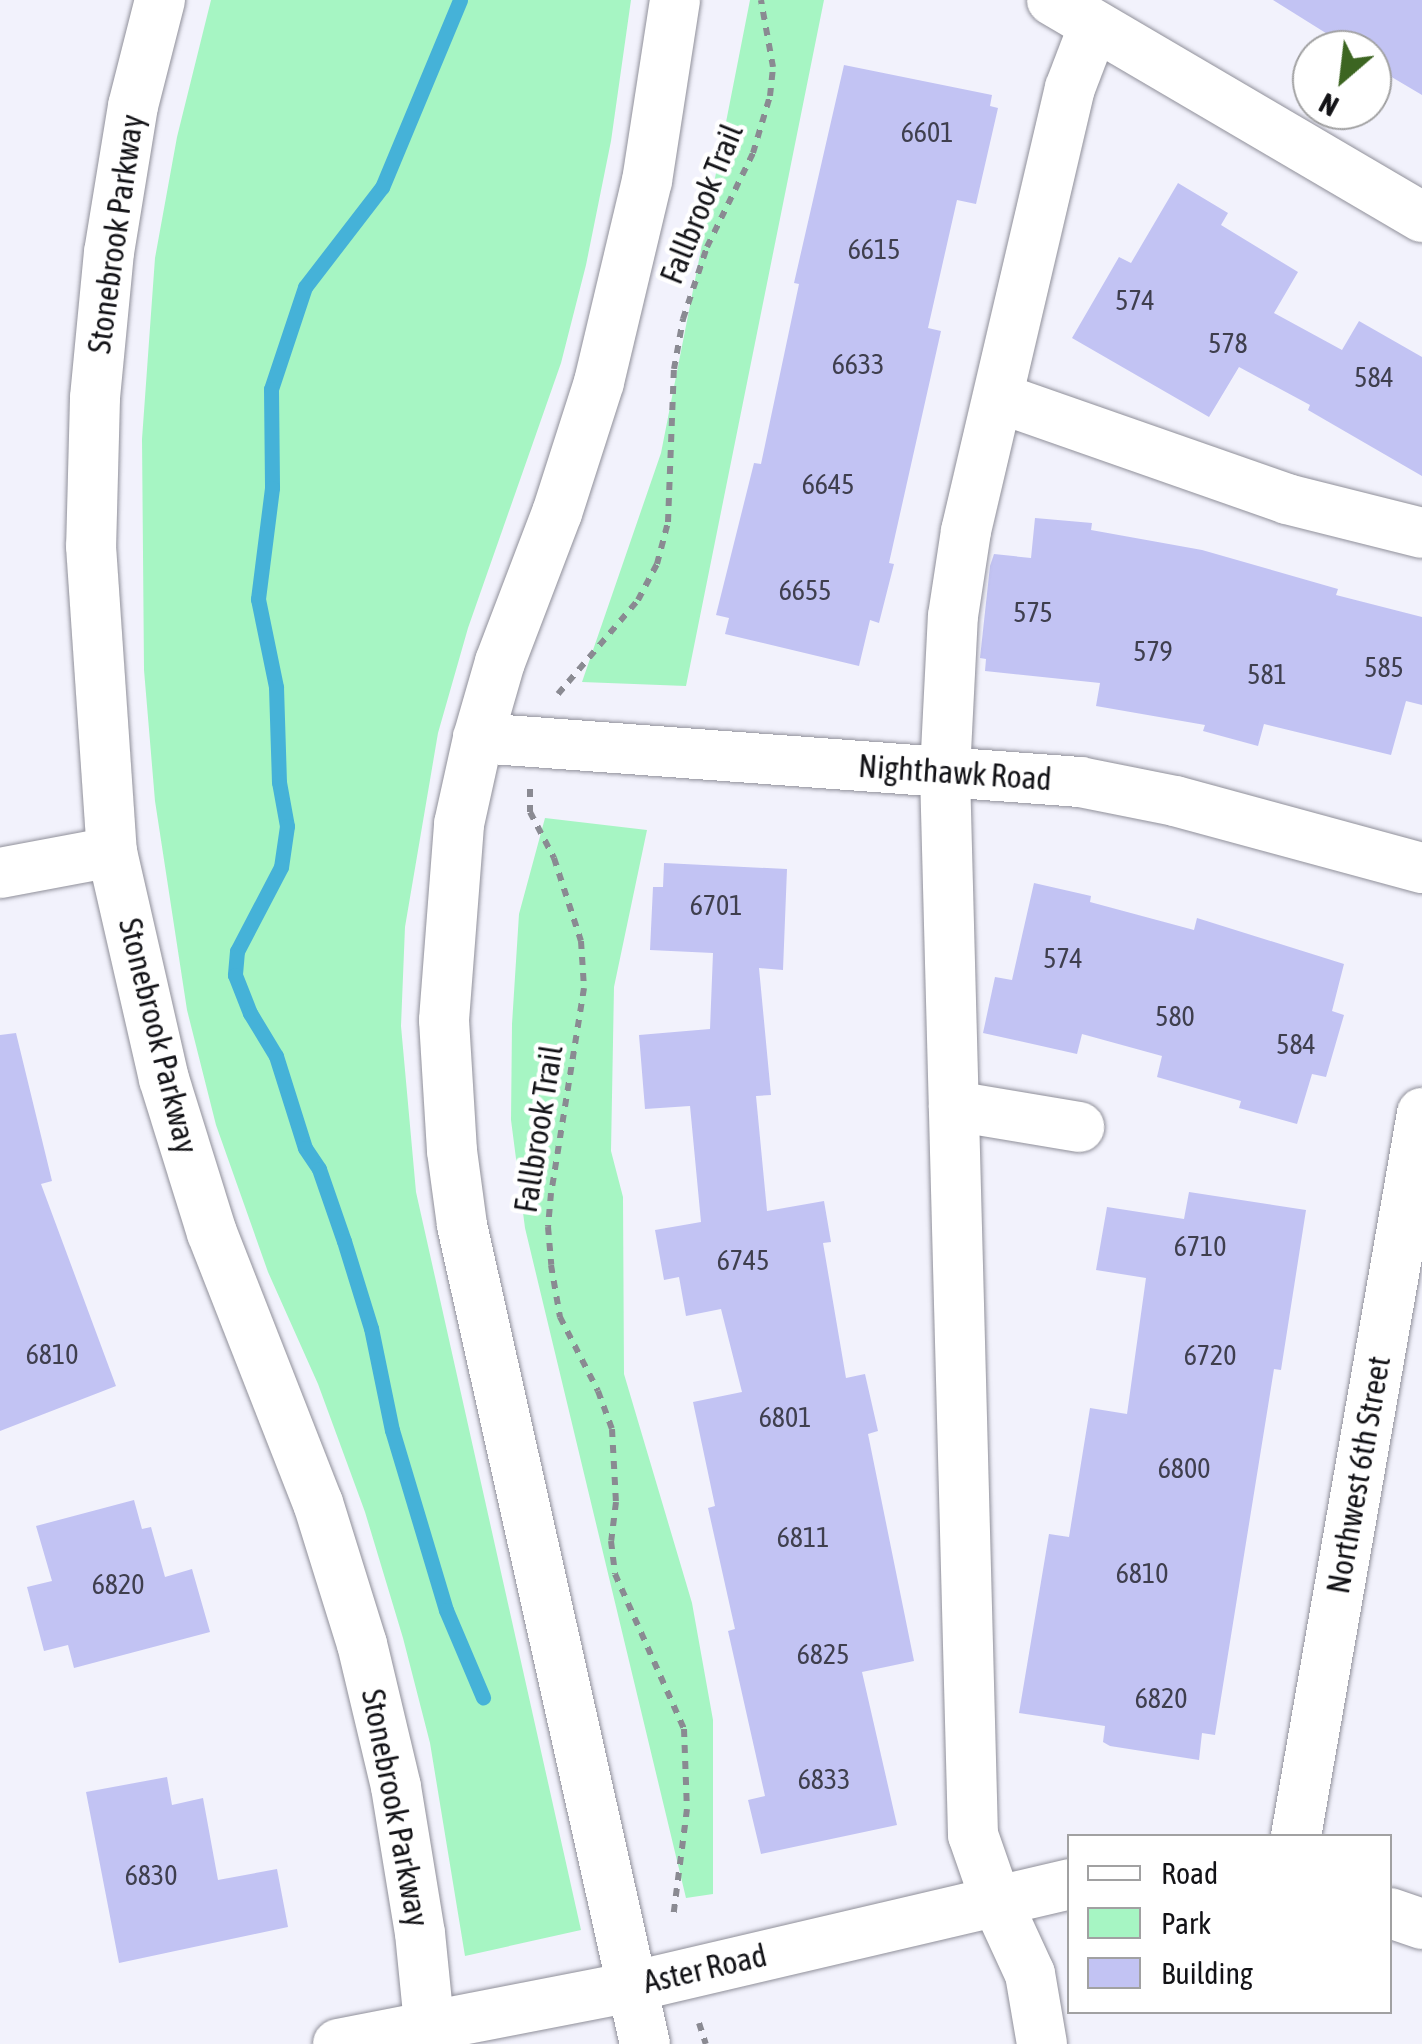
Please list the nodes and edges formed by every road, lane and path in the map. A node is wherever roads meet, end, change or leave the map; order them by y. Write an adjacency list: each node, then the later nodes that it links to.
1 (160, 0): 12 (street, Stonebrook Parkway)
2 (675, 0): 9 (street)
3 (762, 0): 8 (path, Fallbrook Trail)
4 (1073, 12): 5 (street); 6 (street)
5 (1422, 217)
6 (999, 398): 7 (street); 10 (street)
7 (1422, 533)
8 (559, 694)
9 (478, 738): 10 (street, Nighthawk Road); 24 (street)
10 (945, 772): 13 (street, Nighthawk Road); 15 (street)
11 (530, 812): 22 (path, Fallbrook Trail)
12 (112, 852): 14 (street); 25 (street, Stonebrook Parkway)
13 (1422, 868)
14 (0, 872)
15 (954, 1106): 17 (street); 20 (street)
16 (1422, 1114): 18 (street, Northwest 6th Street)
17 (1079, 1127)
18 (1296, 1834)
19 (1067, 1885): 20 (street, Aster Road)
20 (995, 1898): 24 (street, Aster Road); 28 (street)
21 (1392, 1914): 23 (street)
22 (672, 1915)
23 (1422, 1924)
24 (631, 1987): 25 (street, Aster Road); 27 (street)
25 (431, 2034): 26 (street, Aster Road)
26 (338, 2044)
27 (646, 2044)
28 (1042, 2044)

